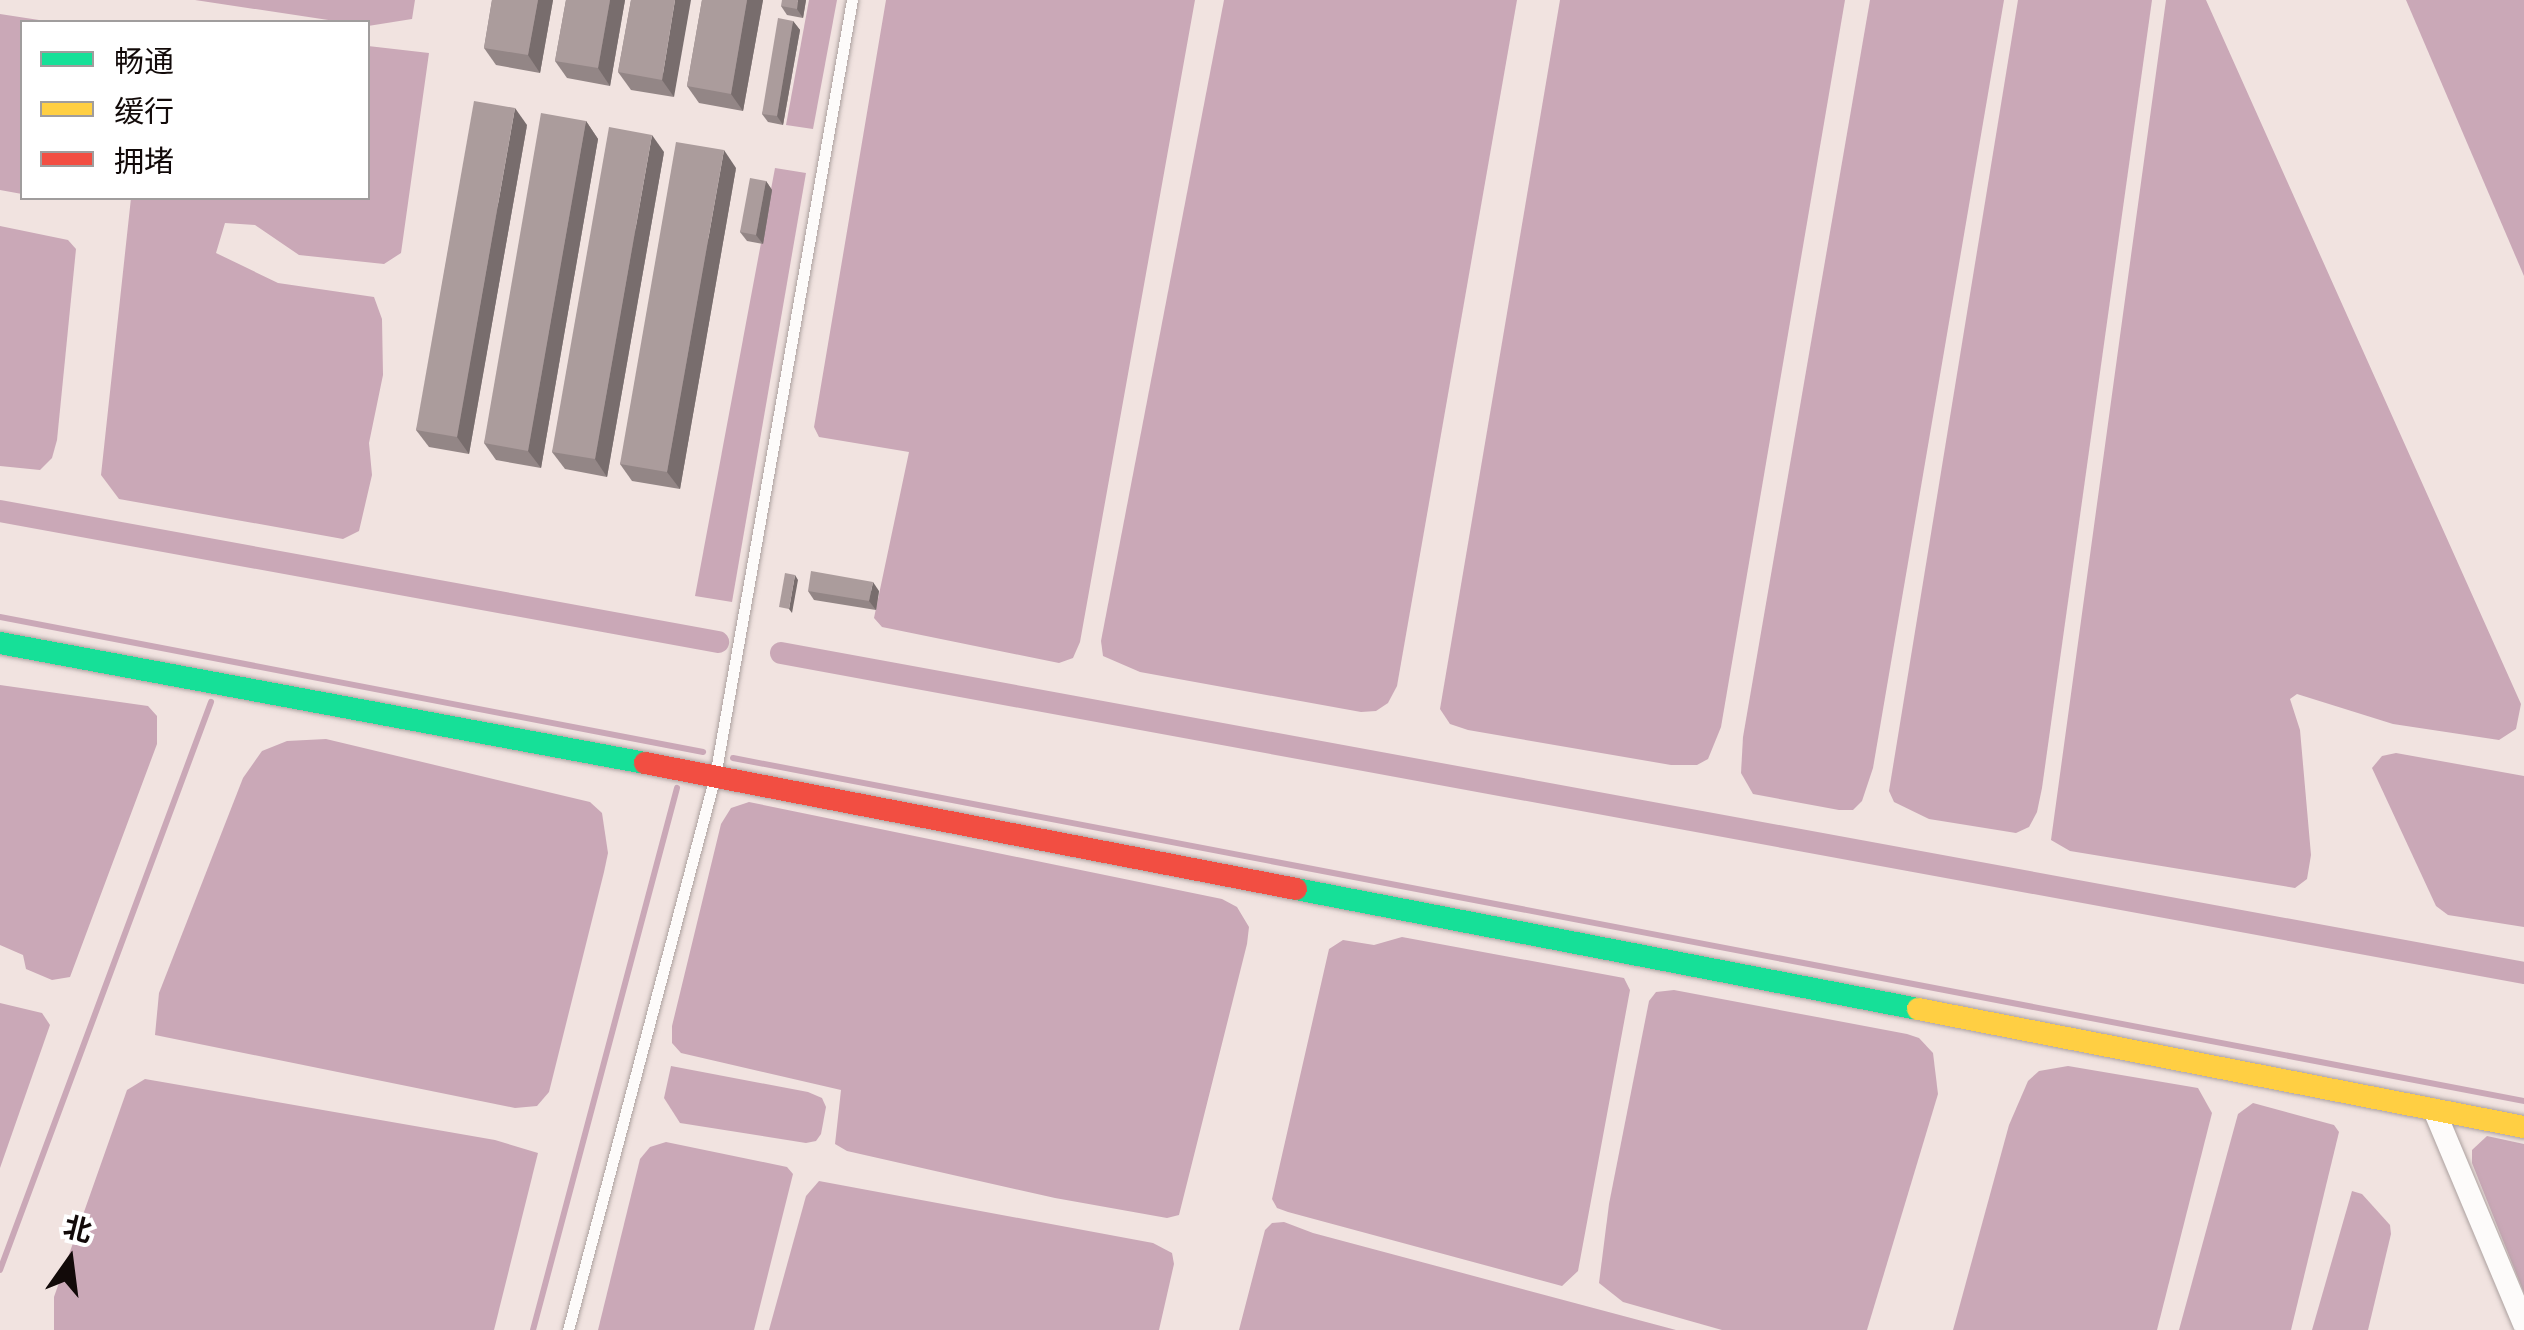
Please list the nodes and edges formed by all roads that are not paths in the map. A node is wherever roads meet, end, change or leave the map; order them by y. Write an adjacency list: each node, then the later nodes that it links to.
1 (852, 0): 3 (lane)
2 (0, 643): 3 (street)
3 (715, 776): 4 (street); 7 (lane)
4 (2434, 1110): 5 (street); 6 (street)
5 (2524, 1127)
6 (2524, 1324)
7 (568, 1330)

